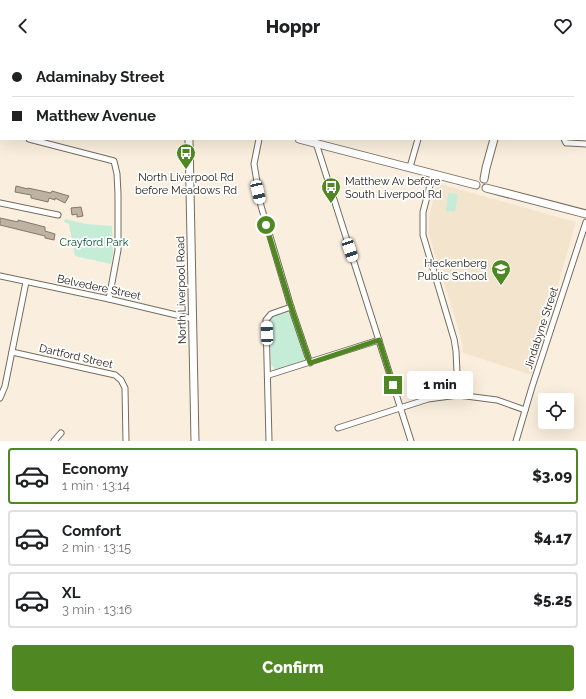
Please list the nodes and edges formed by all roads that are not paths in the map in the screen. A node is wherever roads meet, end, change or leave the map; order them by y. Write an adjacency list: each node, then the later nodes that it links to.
1 (33, 140): 21 (street)
2 (189, 140): 23 (main road, North Liverpool Road)
3 (259, 140): 22 (street)
4 (302, 140): 8 (main road)
5 (418, 140): 10 (street)
6 (494, 140): 12 (main road)
7 (564, 140): 9 (street)
8 (316, 144): 10 (main road); 24 (street)
9 (586, 144)
10 (410, 167): 11 (main road)
11 (433, 174): 13 (main road); 28 (street)
12 (484, 179): 13 (main road); 14 (main road)
13 (476, 184): 14 (main road)
14 (486, 188): 16 (main road)
15 (0, 203): 17 (street)
16 (586, 214)
17 (58, 215)
18 (586, 222): 31 (street, Jindabyne Street)
19 (0, 276): 20 (street, Belvedere Street)
20 (26, 282): 21 (street, Belvedere Street); 25 (street)
21 (110, 299): 23 (street, Belvedere Street)
22 (291, 307): 26 (street); 27 (street)
23 (193, 319): 36 (main road, North Liverpool Road)
24 (379, 340): 26 (street); 30 (street)
25 (12, 352): 29 (street); 35 (street, Dartford Street)
26 (310, 363): 27 (street)
27 (268, 375): 37 (street)
28 (458, 395): 30 (street); 31 (street)
29 (0, 398)
30 (401, 408): 32 (street); 38 (street)
31 (525, 410): 39 (street, Jindabyne Street)
32 (338, 428)
33 (61, 433): 34 (street)
34 (54, 441)
35 (126, 441)
36 (195, 441)
37 (269, 441)
38 (412, 441)
39 (516, 441)

